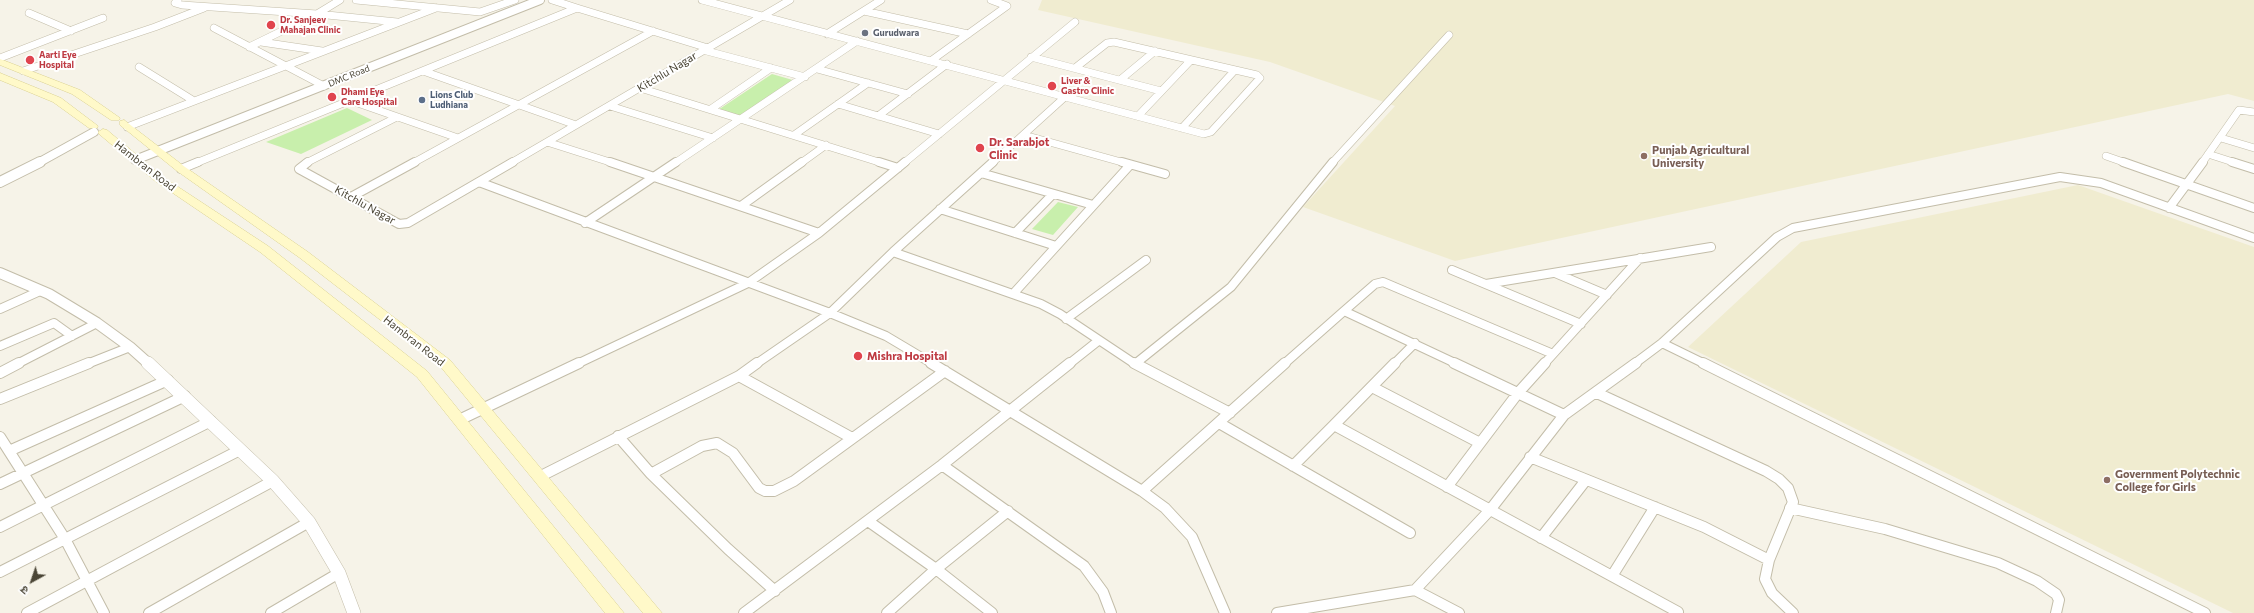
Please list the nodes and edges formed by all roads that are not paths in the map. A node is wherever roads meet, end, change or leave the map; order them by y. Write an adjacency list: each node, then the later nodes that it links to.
1 (178, 0): 12 (street)
2 (340, 0): 17 (street)
3 (356, 0): 13 (street)
4 (515, 0): 13 (street)
5 (525, 0): 53 (street)
6 (540, 0): 53 (street, DMC Road)
7 (552, 0): 14 (street)
8 (702, 0): 18 (street)
9 (790, 0): 18 (street, Kitchlu Nagar)
10 (881, 0): 15 (street)
11 (991, 0): 26 (street)
12 (207, 7): 17 (street); 46 (street)
13 (436, 8): 20 (street)
14 (577, 8): 24 (street); 47 (street)
15 (864, 10): 25 (street); 26 (street)
16 (29, 13): 23 (street)
17 (317, 14): 20 (street); 29 (street)
18 (762, 16): 25 (street); 31 (street, Kitchlu Nagar)
19 (103, 18): 23 (street)
20 (398, 22): 32 (street)
21 (1075, 22): 34 (street)
22 (214, 28): 30 (street)
23 (71, 30): 35 (street)
24 (653, 31): 31 (street); 61 (street)
25 (827, 34): 28 (street)
26 (968, 34): 36 (street)
27 (1449, 34): 133 (street)
28 (857, 41): 36 (street); 44 (street)
29 (261, 42): 30 (street); 32 (street)
30 (249, 47): 40 (street)
31 (706, 49): 42 (street); 54 (street, Kitchlu Nagar)
32 (323, 51): 40 (street)
33 (1155, 51): 37 (street); 43 (street); 51 (street)
34 (1031, 57): 43 (street); 50 (street)
35 (0, 58)
36 (932, 60): 39 (street)
37 (1191, 60): 45 (street); 55 (street)
38 (0, 62): 46 (main road, Hambran Road)
39 (947, 64): 50 (street); 56 (street)
40 (285, 66): 53 (street); 59 (street)
41 (139, 67): 59 (street)
42 (771, 68): 49 (street); 63 (street)
43 (1075, 68): 51 (street)
44 (817, 69): 49 (street); 52 (street)
45 (1235, 70): 71 (street); 71 (street)
46 (23, 71): 69 (main road, Hambran Road)
47 (423, 71): 58 (street); 61 (street)
48 (0, 76): 72 (main road, Hambran Road)
49 (805, 77): 68 (street)
50 (1004, 79): 57 (street); 73 (street)
51 (1120, 80): 55 (street)
52 (868, 83): 56 (street); 60 (street)
53 (321, 84): 82 (street)
54 (640, 88): 62 (street, Kitchlu Nagar); 63 (street)
55 (1161, 91): 66 (street)
56 (908, 94): 65 (street)
57 (1066, 96): 66 (street); 75 (street)
58 (349, 100): 67 (street); 88 (street)
59 (194, 101): 69 (street)
60 (838, 104): 65 (street); 74 (street)
61 (519, 105): 70 (street); 76 (street)
62 (610, 106): 70 (street, Kitchlu Nagar); 77 (street)
63 (711, 109): 68 (street)
64 (2254, 112): 78 (street)
65 (878, 116): 73 (street)
66 (1138, 116): 71 (street)
67 (397, 117): 76 (street); 97 (street, Kitchlu Nagar)
68 (742, 119): 74 (street); 77 (street)
69 (122, 122): 72 (main road); 82 (main road, Hambran Road)
70 (576, 125): 79 (street, Kitchlu Nagar)
71 (1182, 128)
72 (96, 130): 85 (main road, Hambran Road); 93 (street)
73 (939, 134): 87 (street)
74 (794, 135): 80 (street)
75 (1024, 135): 86 (street); 90 (street)
76 (458, 138): 97 (street)
77 (713, 138): 92 (street)
78 (2220, 138): 81 (street); 83 (street)
79 (547, 142): 92 (street); 94 (street, Kitchlu Nagar)
80 (826, 145): 87 (street); 99 (street)
81 (2254, 148)
82 (156, 149): 85 (street); 88 (main road, Hambran Road)
83 (2208, 154): 89 (street); 95 (street)
84 (2106, 156): 95 (street)
85 (133, 158): 147 (main road, Hambran Road)
86 (1130, 165): 91 (street); 98 (street)
87 (898, 168): 104 (street)
88 (181, 169): 143 (main road, Hambran Road)
89 (2254, 169)
90 (981, 173): 96 (street); 102 (street)
91 (1165, 174)
92 (657, 177): 99 (street); 103 (street)
93 (0, 182)
94 (479, 182): 97 (street, Kitchlu Nagar); 103 (street)
95 (2188, 185): 100 (street); 101 (street)
96 (1053, 194): 98 (street); 105 (street)
97 (352, 197)
98 (1093, 205): 107 (street)
99 (741, 206): 104 (street)
100 (2169, 208): 106 (street); 128 (street)
101 (2254, 208)
102 (940, 209): 105 (street); 109 (street)
103 (585, 223): 115 (street)
104 (819, 233): 115 (street)
105 (1015, 233): 107 (street)
106 (2254, 238)
107 (1056, 246): 118 (street)
108 (1711, 247): 110 (street)
109 (893, 252): 118 (street); 122 (street)
110 (1640, 258): 113 (street); 119 (street)
111 (1146, 260): 123 (street)
112 (1452, 270): 116 (street)
113 (1554, 272): 116 (street); 119 (street)
114 (0, 273): 117 (street)
115 (748, 283): 122 (street); 143 (street)
116 (1486, 284): 125 (street)
117 (40, 291): 120 (street); 124 (street)
118 (1013, 294): 123 (street)
119 (1607, 295): 125 (street)
120 (0, 309)
121 (1344, 311): 129 (street); 132 (street); 145 (street)
122 (830, 313): 134 (street); 136 (street)
123 (1066, 319): 127 (street)
124 (97, 323): 126 (street); 131 (street)
125 (1581, 324): 132 (street)
126 (72, 336): 130 (street); 135 (street)
127 (1098, 341): 133 (street); 144 (street)
128 (1662, 342): 140 (street); 205 (street)
129 (1415, 343): 138 (street); 139 (street)
130 (0, 346)
131 (130, 348): 137 (street); 142 (street)
132 (1553, 354): 139 (street)
133 (1135, 364): 145 (street)
134 (945, 371): 144 (street); 153 (street)
135 (0, 373)
136 (739, 376): 151 (street); 153 (street)
137 (168, 380): 141 (street); 156 (street)
138 (1372, 387): 150 (street); 154 (street)
139 (1518, 393): 146 (street); 154 (street)
140 (1597, 394): 146 (street); 170 (street)
141 (185, 396): 148 (street); 160 (street)
142 (0, 399)
143 (483, 409): 147 (street); 162 (main road, Hambran Road)
144 (1011, 411): 158 (street); 167 (street)
145 (1230, 413): 149 (street)
146 (1564, 415): 157 (street)
147 (459, 420): 194 (main road, Hambran Road)
148 (212, 421): 155 (street); 168 (street)
149 (1219, 423): 159 (street); 167 (street)
150 (1334, 425): 159 (street); 166 (street)
151 (618, 436): 161 (street); 162 (street)
152 (0, 437): 156 (street)
153 (852, 438): 161 (street)
154 (1480, 443): 166 (street)
155 (240, 450): 164 (street); 178 (street)
156 (9, 451): 160 (street)
157 (1530, 457): 163 (street); 171 (street)
158 (942, 465): 172 (street); 174 (street)
159 (1293, 466): 176 (street)
160 (23, 473): 165 (street); 168 (street)
161 (651, 474): 186 (street)
162 (539, 477): 195 (main road, Hambran Road)
163 (1586, 480): 169 (street); 177 (street)
164 (273, 481): 173 (street); 184 (street)
165 (0, 484)
166 (1446, 487): 171 (street)
167 (1142, 491): 200 (street)
168 (44, 506): 175 (street); 178 (street)
169 (1655, 507): 179 (street); 183 (street)
170 (1790, 508): 179 (street); 204 (street)
171 (1490, 510): 177 (street); 185 (street)
172 (1008, 511): 180 (street); 199 (street)
173 (309, 522): 182 (street); 191 (street)
174 (868, 522): 180 (street); 186 (street)
175 (0, 527)
176 (1410, 533)
177 (1541, 538): 183 (street)
178 (65, 539): 181 (street); 184 (street)
179 (1769, 560): 203 (street)
180 (936, 569): 197 (street); 198 (street)
181 (0, 572)
182 (338, 573): 192 (street); 193 (street)
183 (1612, 576): 188 (street)
184 (86, 581): 189 (street); 190 (street)
185 (1414, 590): 201 (street); 202 (street)
186 (775, 591): 187 (street)
187 (757, 609): 196 (street)
188 (1678, 612)
189 (27, 613)
190 (104, 613)
191 (149, 613)
192 (271, 613)
193 (354, 613)
194 (615, 613)
195 (653, 613)
196 (744, 613)
197 (887, 613)
198 (992, 613)
199 (1111, 613)
200 (1225, 613)
201 (1277, 613)
202 (1459, 613)
203 (1793, 613)
204 (2056, 613)
205 (2205, 613)

